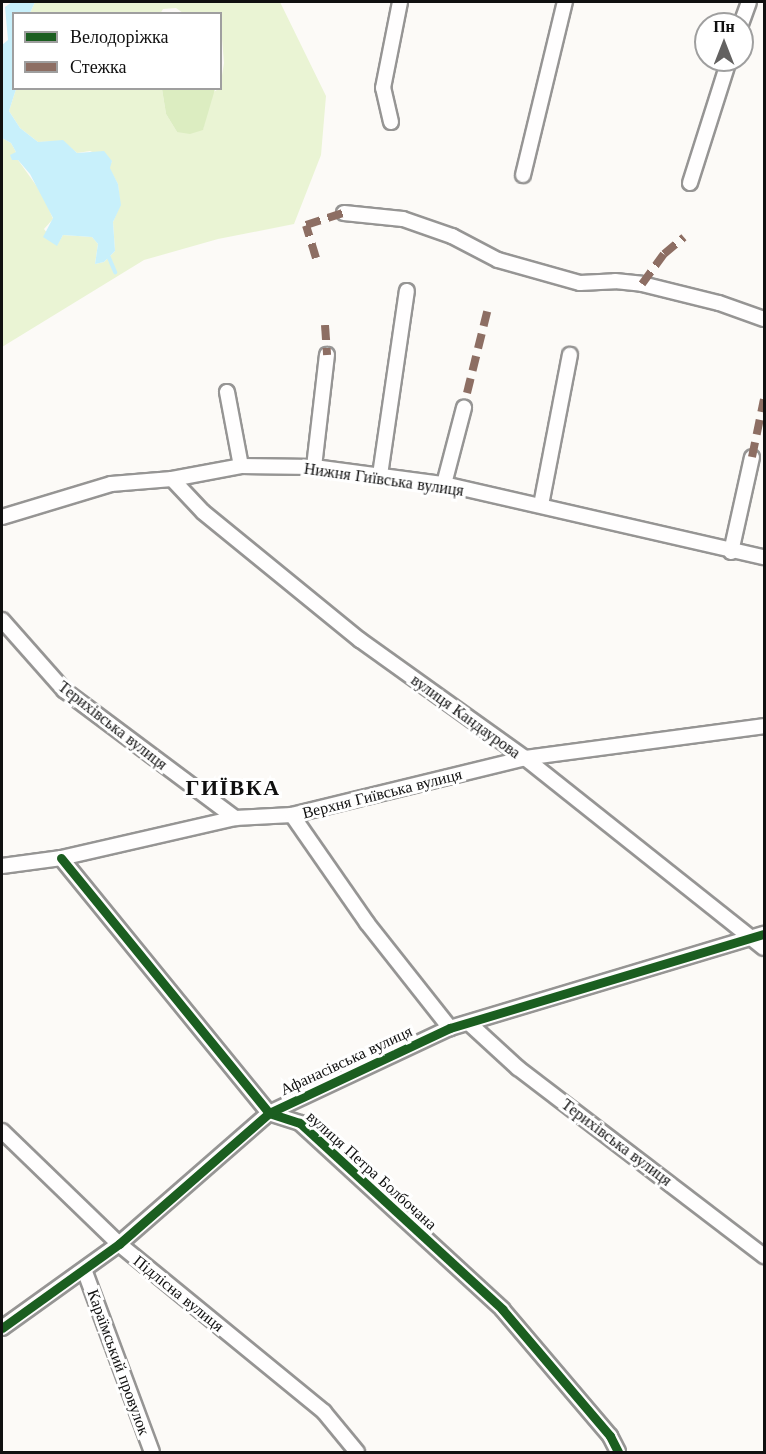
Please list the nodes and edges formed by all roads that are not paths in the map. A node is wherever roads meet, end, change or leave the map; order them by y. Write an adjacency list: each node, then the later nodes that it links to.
1 (400, 2): 4 (street)
2 (565, 2): 5 (street)
3 (725, 72): 6 (street)
4 (391, 122)
5 (523, 175)
6 (690, 183)
7 (344, 213): 9 (street)
8 (407, 291): 17 (street)
9 (765, 319)
10 (327, 355): 16 (street)
11 (570, 355): 20 (street)
12 (227, 392): 15 (street)
13 (464, 408): 19 (street)
14 (752, 457): 22 (street)
15 (241, 466): 16 (street, Нижня Гиївська вулиця); 18 (street, Нижня Гиївська вулиця)
16 (314, 467): 17 (street, Нижня Гиївська вулиця)
17 (380, 475): 19 (street, Нижня Гиївська вулиця)
18 (172, 479): 21 (street, Нижня Гиївська вулиця); 26 (street, вулиця Кандаурова)
19 (444, 484): 20 (street, Нижня Гиївська вулиця)
20 (541, 505): 22 (street, Нижня Гиївська вулиця)
21 (2, 517)
22 (731, 552): 23 (street, Нижня Гиївська вулиця)
23 (765, 557)
24 (2, 620): 28 (street, Терихівська вулиця)
25 (765, 726): 26 (street, Верхня Гиївська вулиця)
26 (525, 758): 27 (street, Верхня Гиївська вулиця); 32 (street, вулиця Кандаурова)
27 (292, 815): 28 (street, Верхня Гиївська вулиця); 35 (street)
28 (235, 818): 30 (street, Верхня Гиївська вулиця)
29 (2, 851): 31 (street)
30 (62, 858): 31 (street, Верхня Гиївська вулиця); 36 (street)
31 (7, 864)
32 (758, 936): 33 (street, вулиця Кандаурова); 34 (street, Афанасівська вулиця)
33 (765, 948)
34 (471, 1025): 35 (street, Афанасівська вулиця); 39 (street, Терихівська вулиця)
35 (450, 1028): 36 (street, Афанасівська вулиця)
36 (269, 1113): 38 (street, Афанасівська вулиця); 44 (street, вулиця Петра Болбочана)
37 (2, 1131): 38 (street, Підлісна вулиця)
38 (119, 1244): 40 (street, Афанасівська вулиця); 43 (street, Підлісна вулиця)
39 (765, 1256)
40 (85, 1272): 41 (street, Афанасівська вулиця); 42 (street, Караїмський провулок)
41 (2, 1328)
42 (152, 1452)
43 (357, 1452)
44 (618, 1452)

